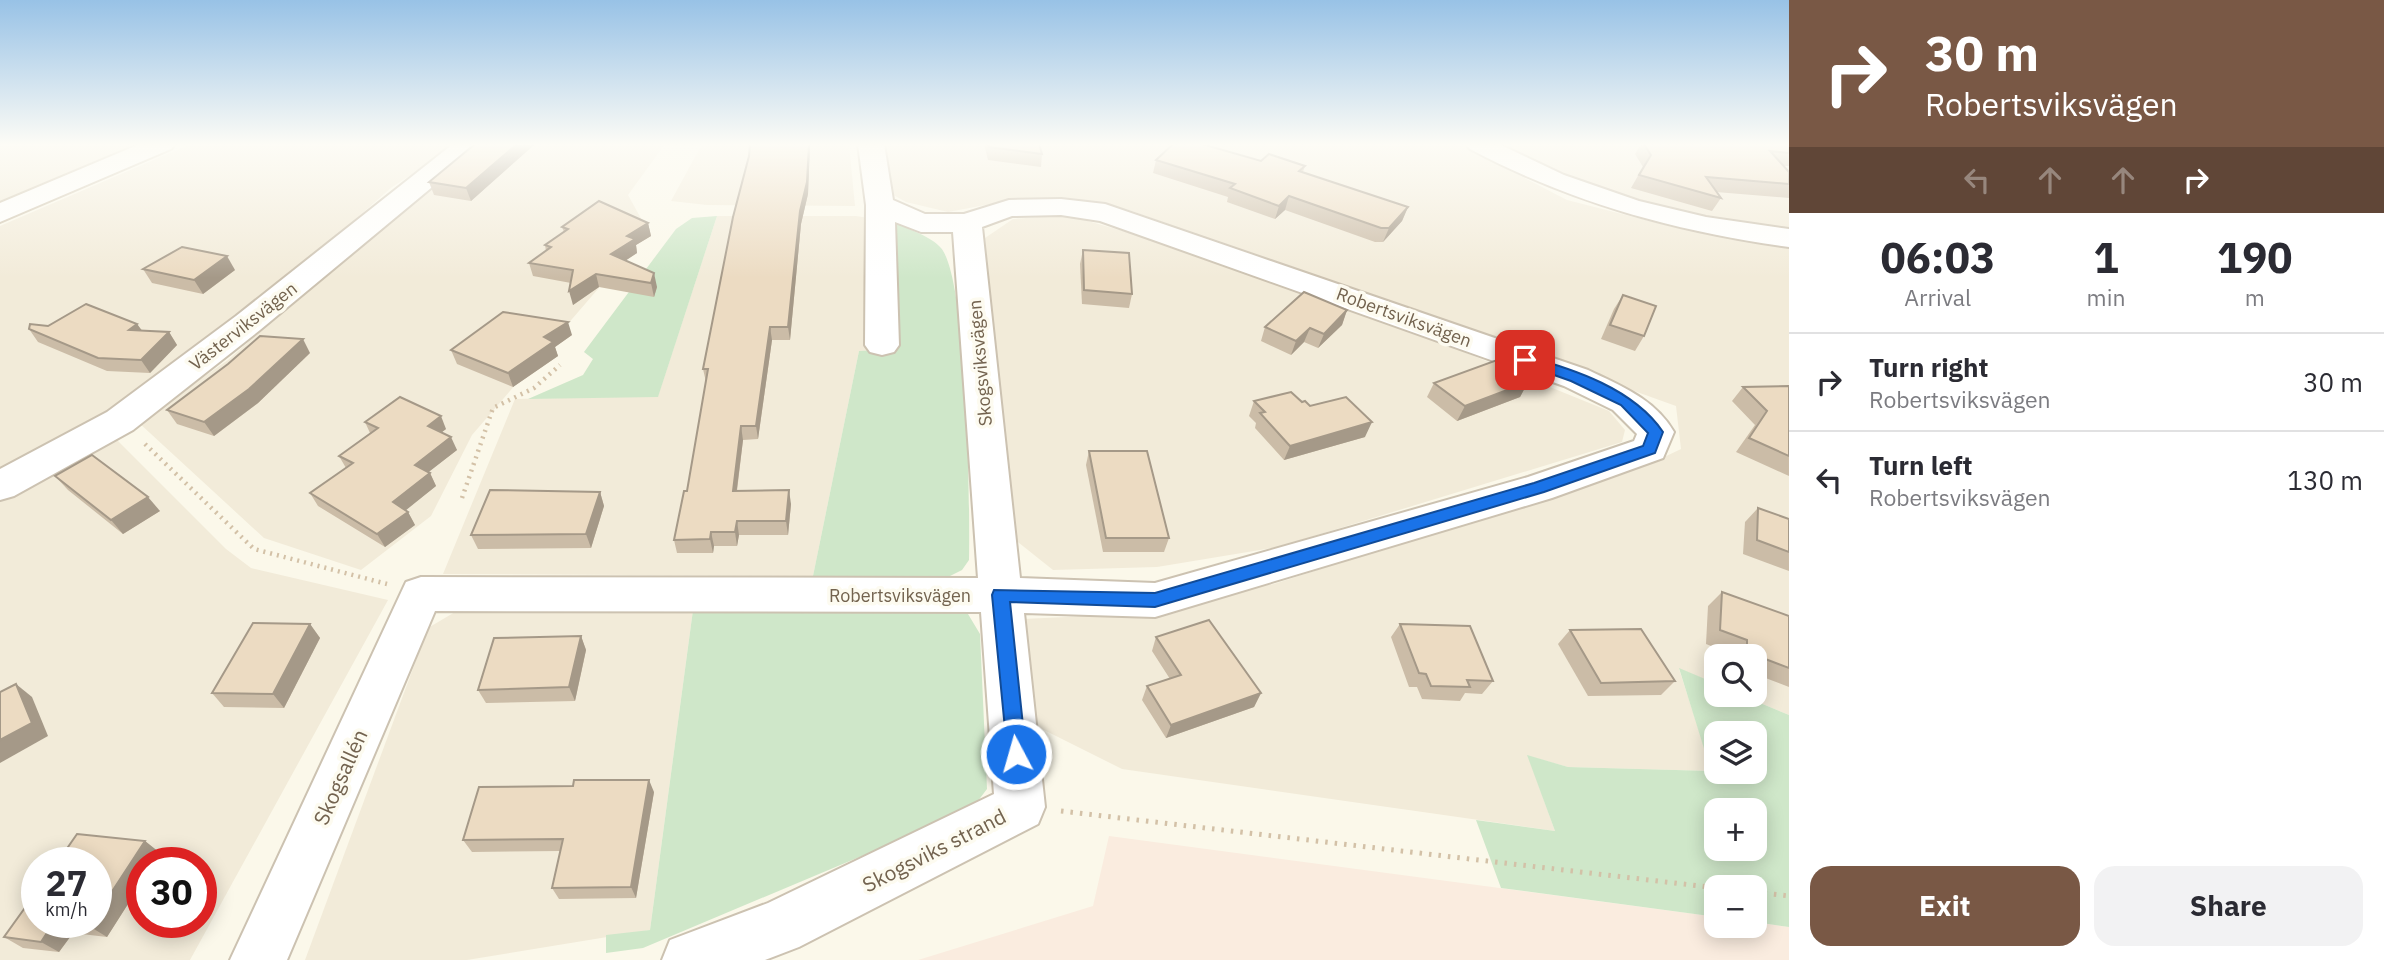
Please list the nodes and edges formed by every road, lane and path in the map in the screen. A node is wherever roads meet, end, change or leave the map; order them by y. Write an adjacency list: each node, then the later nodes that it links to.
1 (57, 189): 6 (street)
2 (411, 189): 11 (street, Västerviksvägen)
3 (878, 189): 5 (street)
4 (1570, 189): 8 (street)
5 (880, 205): 7 (street); 9 (street)
6 (0, 213)
7 (967, 223): 15 (street, Skogsviksvägen); 15 (street, Robertsviksvägen)
8 (1789, 238)
9 (882, 345)
10 (560, 365): 13 (path)
11 (120, 421): 12 (street, Västerviksvägen); 14 (path)
12 (0, 486)
13 (461, 498)
14 (421, 594): 15 (street, Robertsviksvägen); 20 (street, Skogsallén)
15 (1000, 595): 16 (street, Skogsviks strand)
16 (1020, 807): 17 (path); 21 (street, Skogsviks strand)
17 (1704, 886)
18 (1767, 893): 19 (path)
19 (1789, 896)
20 (258, 960)
21 (690, 960)

